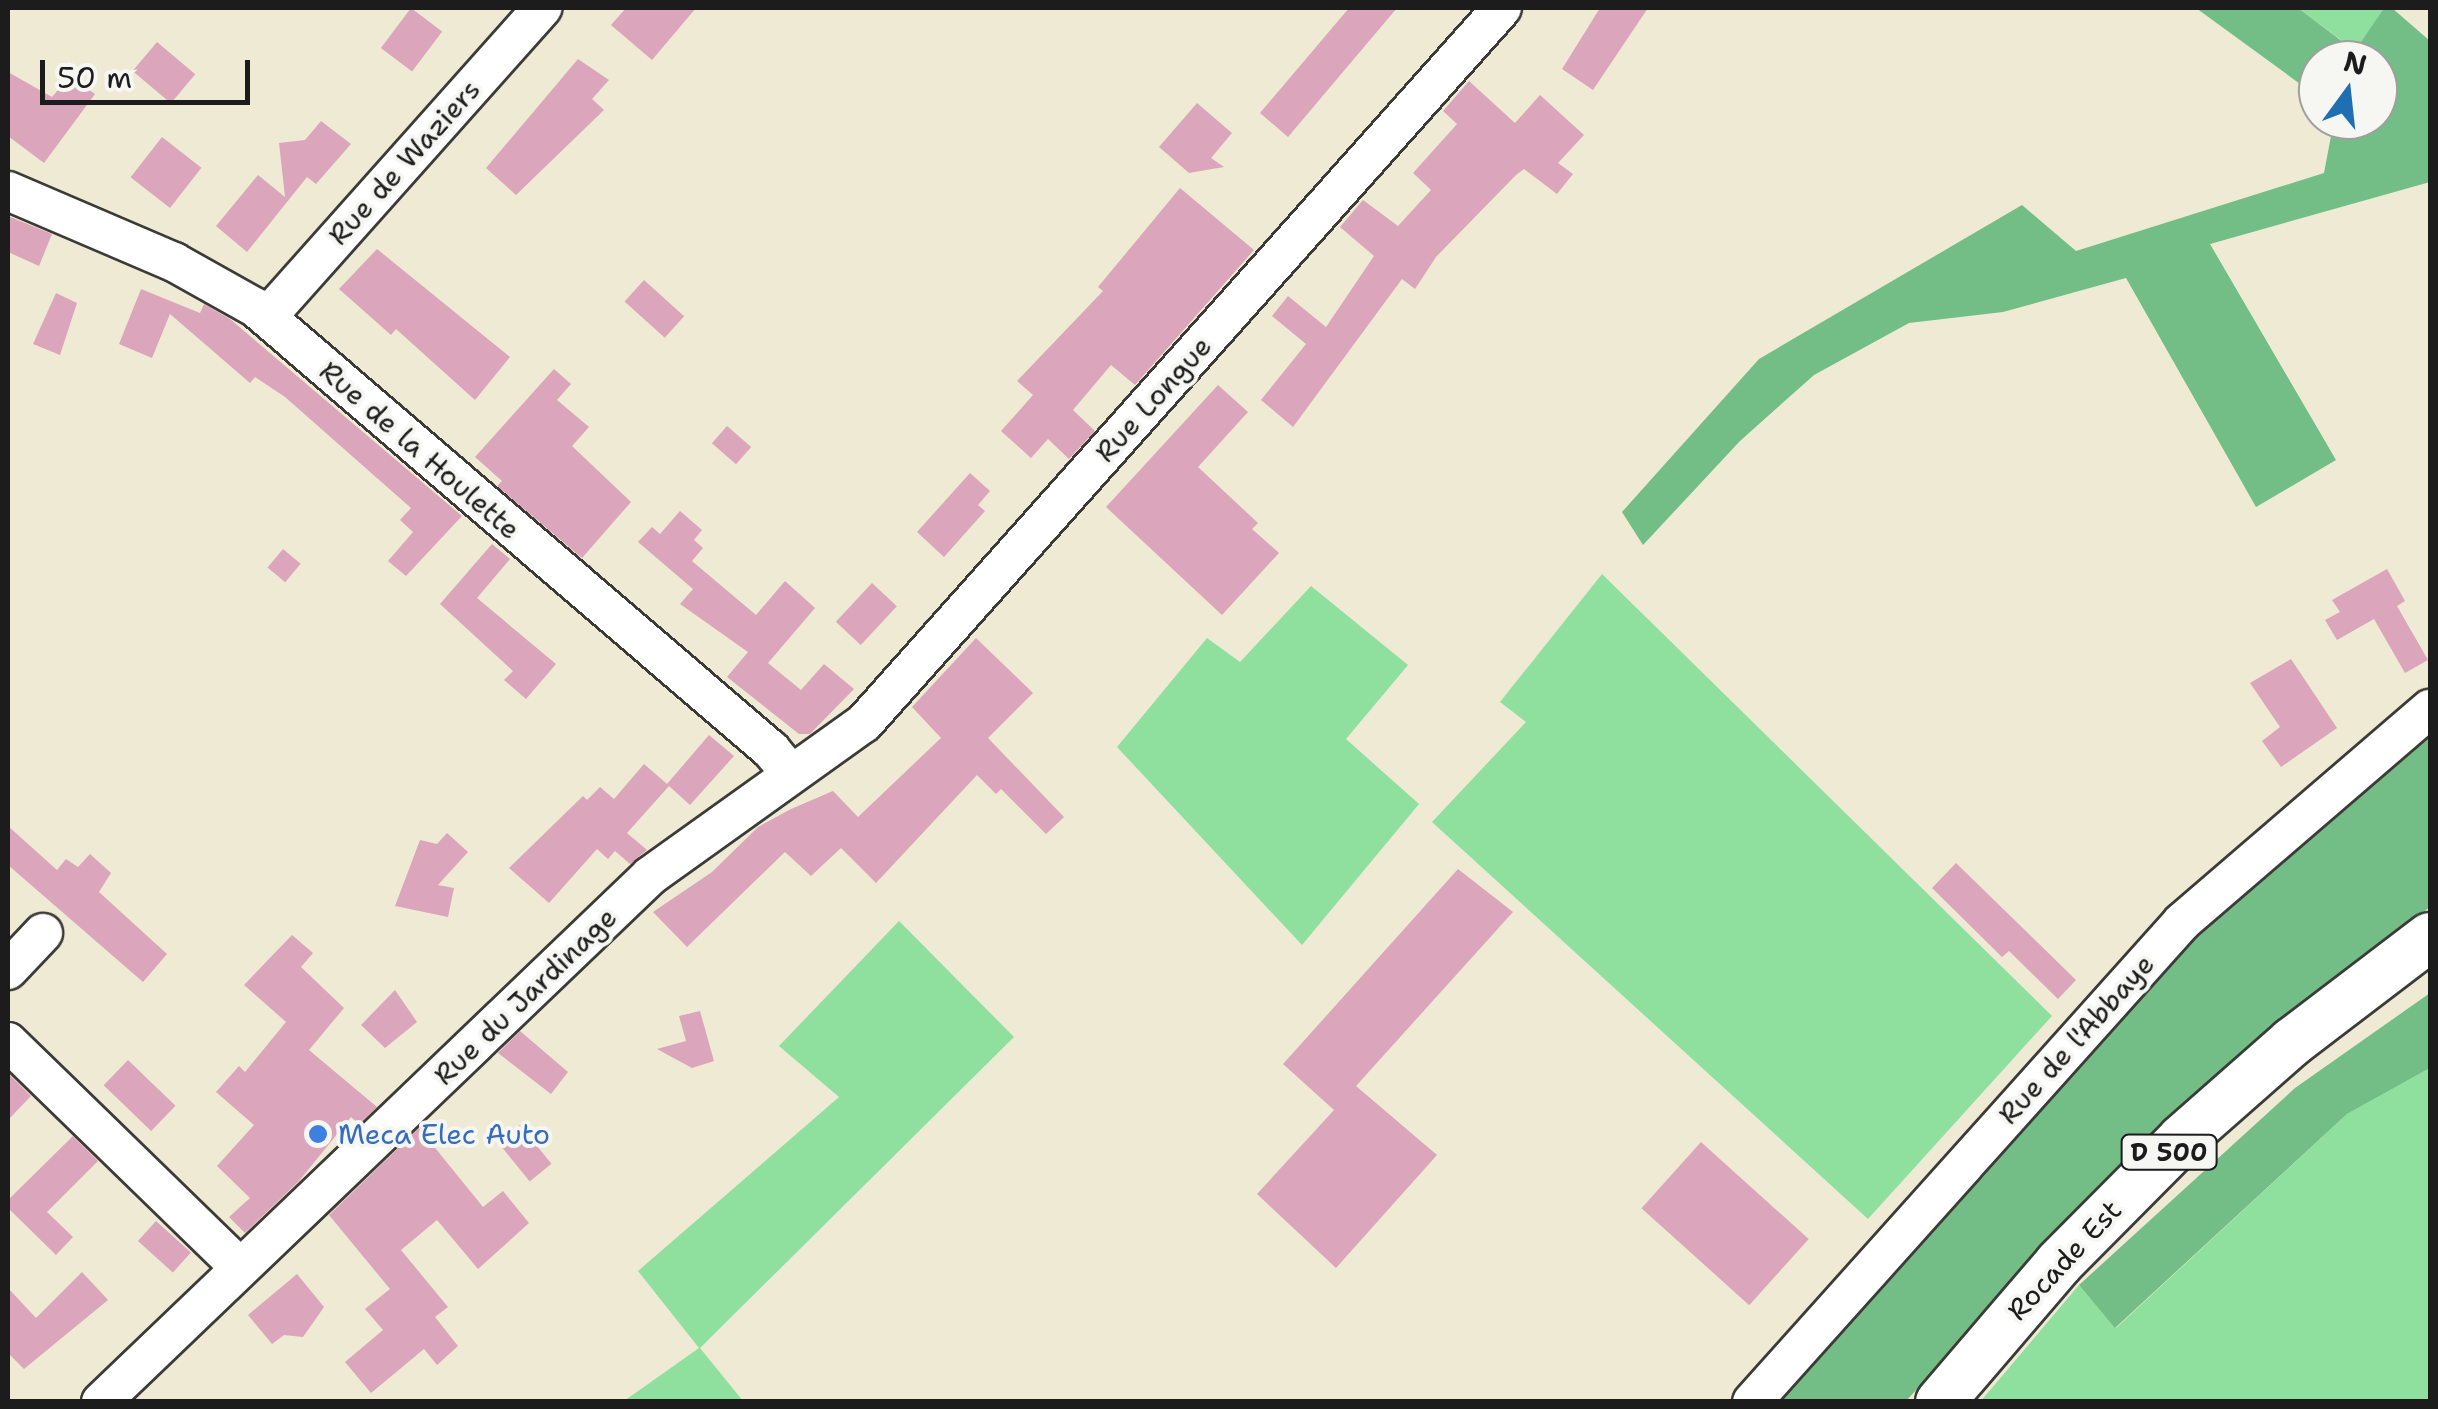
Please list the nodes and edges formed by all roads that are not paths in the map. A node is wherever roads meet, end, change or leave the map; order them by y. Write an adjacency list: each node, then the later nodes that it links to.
1 (542, 8): 4 (street, Rue de Waziers)
2 (1502, 8): 6 (street, Rue Longue)
3 (8, 191): 4 (street, Rue de la Houlette)
4 (267, 317): 6 (street, Rue de la Houlette)
5 (2430, 709): 13 (street, Rue de l'Abbaye)
6 (791, 774): 11 (street, Rue du Jardinage)
7 (44, 933): 9 (street)
8 (2430, 937): 14 (main road, Rocade Est / D 500)
9 (8, 970)
10 (8, 1042): 11 (street)
11 (240, 1268): 12 (street, Rue du Jardinage)
12 (101, 1402)
13 (1752, 1402)
14 (1940, 1402)

